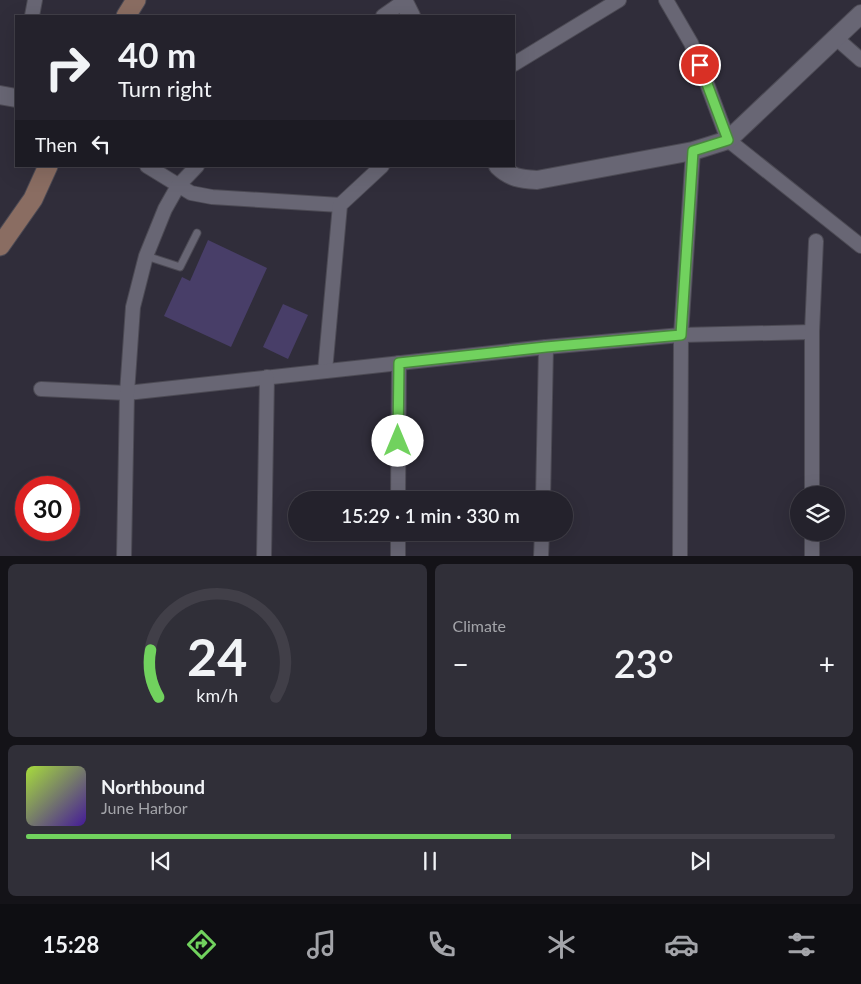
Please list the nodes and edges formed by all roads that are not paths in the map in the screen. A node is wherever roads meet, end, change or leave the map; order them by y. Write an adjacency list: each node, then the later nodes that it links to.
1 (35, 0): 7 (street)
2 (136, 0): 8 (main road)
3 (620, 0): 12 (street)
4 (666, 0): 15 (street)
5 (406, 4): 9 (street)
6 (861, 14): 10 (street)
7 (32, 15)
8 (127, 15)
9 (385, 15)
10 (836, 38): 11 (street); 15 (street)
11 (861, 60)
12 (515, 63)
13 (0, 95): 14 (street)
14 (15, 97)
15 (728, 140): 16 (street); 27 (street)
16 (693, 151): 21 (street); 30 (street)
17 (48, 167): 26 (main road)
18 (150, 167): 22 (street)
19 (196, 167): 22 (street)
20 (381, 167): 23 (street)
21 (499, 167)
22 (178, 186): 23 (street); 28 (street)
23 (340, 205): 33 (street)
24 (197, 233): 28 (lane)
25 (816, 241): 29 (street)
26 (0, 246)
27 (861, 246)
28 (146, 256): 36 (street)
29 (812, 332): 30 (street); 37 (street)
30 (681, 335): 31 (street); 47 (street)
31 (546, 347): 32 (street); 39 (street)
32 (399, 363): 33 (street); 38 (street)
33 (325, 371): 34 (street)
34 (267, 377): 36 (street); 44 (street)
35 (41, 390): 36 (street)
36 (127, 393): 43 (street)
37 (812, 486)
38 (398, 491)
39 (543, 491)
40 (398, 541): 45 (street)
41 (542, 541): 46 (street)
42 (812, 541): 48 (street)
43 (124, 556)
44 (264, 556)
45 (398, 556)
46 (542, 556)
47 (680, 556)
48 (812, 556)

